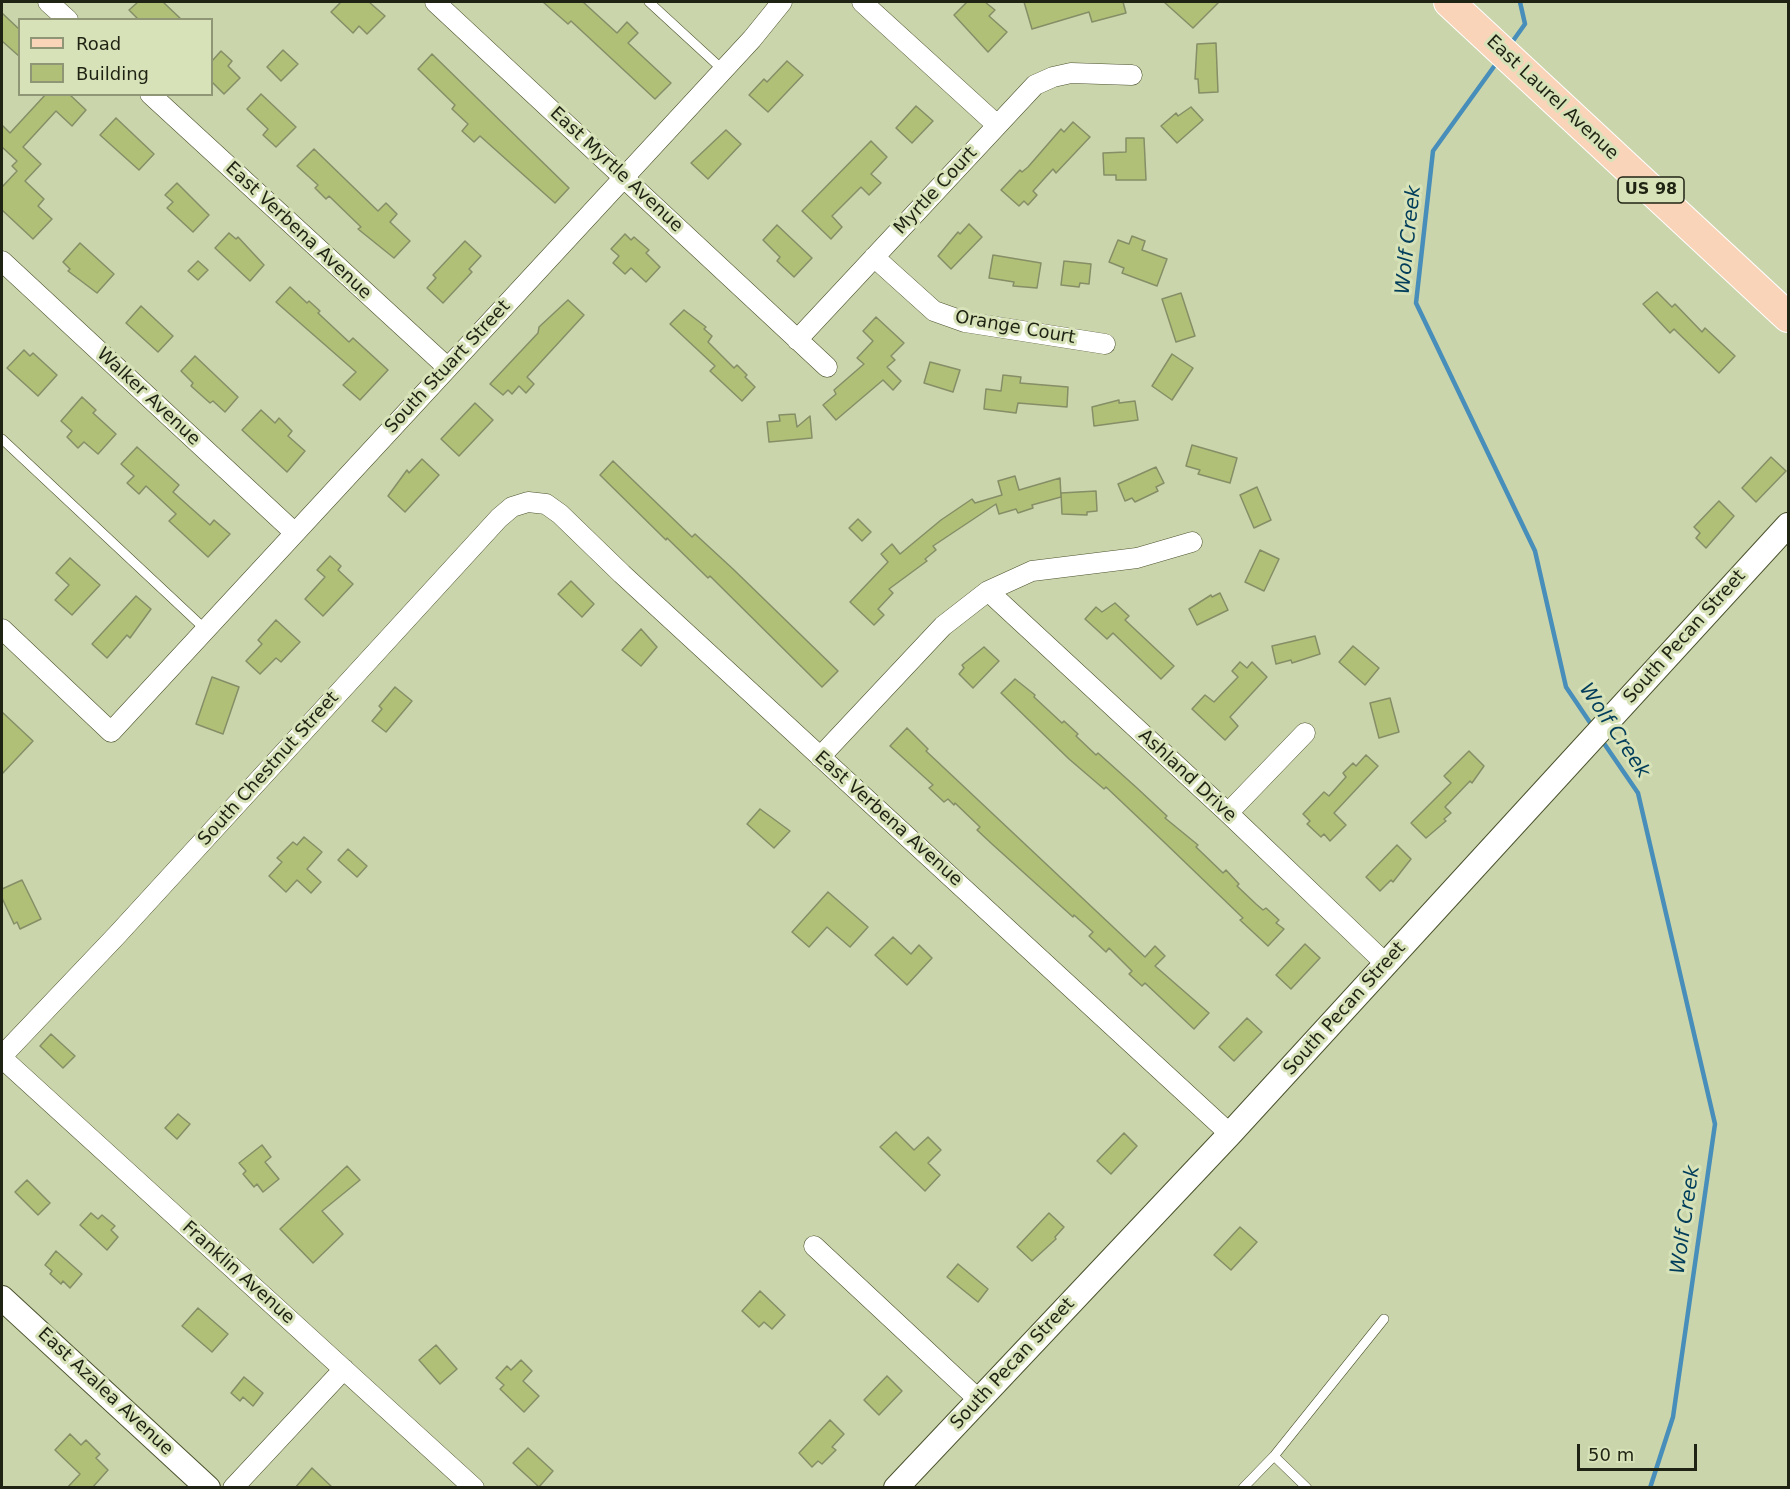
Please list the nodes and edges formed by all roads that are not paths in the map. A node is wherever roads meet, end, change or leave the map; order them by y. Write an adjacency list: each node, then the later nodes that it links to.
1 (48, 2): 7 (street)
2 (435, 2): 12 (street, East Myrtle Avenue)
3 (649, 2): 8 (lane)
4 (782, 2): 8 (street, South Stuart Street)
5 (862, 2): 11 (street)
6 (1449, 2): 15 (main road, East Laurel Avenue / US 98)
7 (66, 18)
8 (723, 70): 12 (street, South Stuart Street)
9 (1132, 75): 11 (street, Myrtle Court)
10 (152, 96): 18 (street, East Verbena Avenue)
11 (997, 125): 13 (street, Myrtle Court)
12 (625, 178): 16 (street, East Myrtle Avenue); 18 (street, South Stuart Street)
13 (874, 257): 16 (street, Myrtle Court); 17 (street, Orange Court)
14 (2, 261): 23 (street, Walker Avenue)
15 (1788, 317)
16 (797, 340): 19 (street)
17 (1106, 344)
18 (447, 367): 23 (street, South Stuart Street)
19 (827, 367)
20 (2, 439): 27 (lane)
21 (546, 504): 29 (street, East Verbena Avenue); 32 (street, South Chestnut Street)
22 (1788, 525): 31 (street, South Pecan Street)
23 (295, 533): 27 (street, South Stuart Street)
24 (1192, 542): 25 (street)
25 (988, 591): 29 (street); 30 (street, Ashland Drive)
26 (2, 629): 27 (street, South Stuart Street)
27 (206, 630)
28 (1305, 733): 30 (street)
29 (820, 757): 33 (street, East Verbena Avenue)
30 (1228, 813): 31 (street, Ashland Drive)
31 (1385, 963): 33 (street, South Pecan Street)
32 (2, 1057): 37 (street, Franklin Avenue)
33 (1230, 1134): 38 (street, South Pecan Street)
34 (814, 1246): 38 (street)
35 (2, 1298): 40 (street, East Azalea Avenue)
36 (1384, 1319): 39 (lane)
37 (344, 1368): 41 (street); 42 (street, Franklin Avenue)
38 (979, 1400): 43 (street, South Pecan Street)
39 (1274, 1456): 44 (lane); 45 (lane)
40 (208, 1488)
41 (233, 1488)
42 (474, 1488)
43 (896, 1488)
44 (1243, 1488)
45 (1306, 1488)

